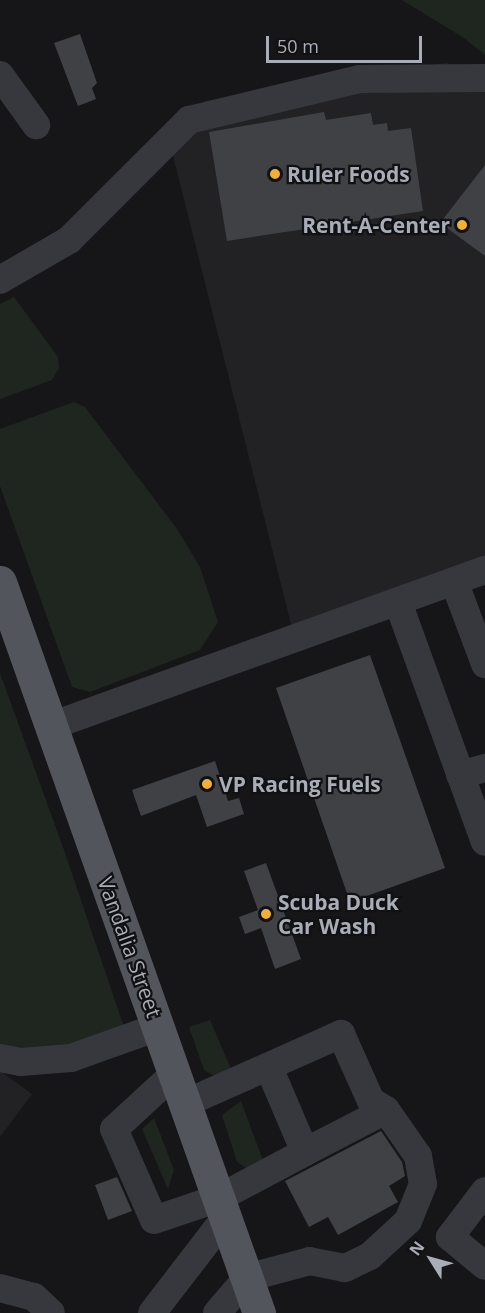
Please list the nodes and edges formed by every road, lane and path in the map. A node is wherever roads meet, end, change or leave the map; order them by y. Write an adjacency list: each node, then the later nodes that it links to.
1 (0, 75): 3 (street)
2 (485, 78): 4 (street)
3 (36, 125)
4 (3, 270)
5 (485, 570): 7 (street)
6 (0, 582): 10 (main road, Vandalia Street)
7 (454, 582): 8 (street); 9 (street)
8 (398, 602): 10 (street); 11 (street)
9 (485, 664)
10 (51, 726): 13 (main road, Vandalia Street)
11 (473, 771): 12 (street)
12 (485, 842)
13 (158, 1027): 14 (street); 16 (main road, Vandalia Street)
14 (0, 1058)
15 (270, 1070): 16 (street); 17 (street); 18 (street)
16 (180, 1088): 20 (main road, Vandalia Street); 20 (street)
17 (386, 1110): 18 (street); 22 (street)
18 (305, 1152): 20 (street)
19 (485, 1191): 21 (street)
20 (222, 1207): 22 (main road, Vandalia Street); 25 (street)
21 (485, 1266)
22 (247, 1278): 26 (street); 27 (main road, Vandalia Street)
23 (0, 1288): 24 (street)
24 (51, 1313)
25 (152, 1313)
26 (217, 1313)
27 (259, 1313)

